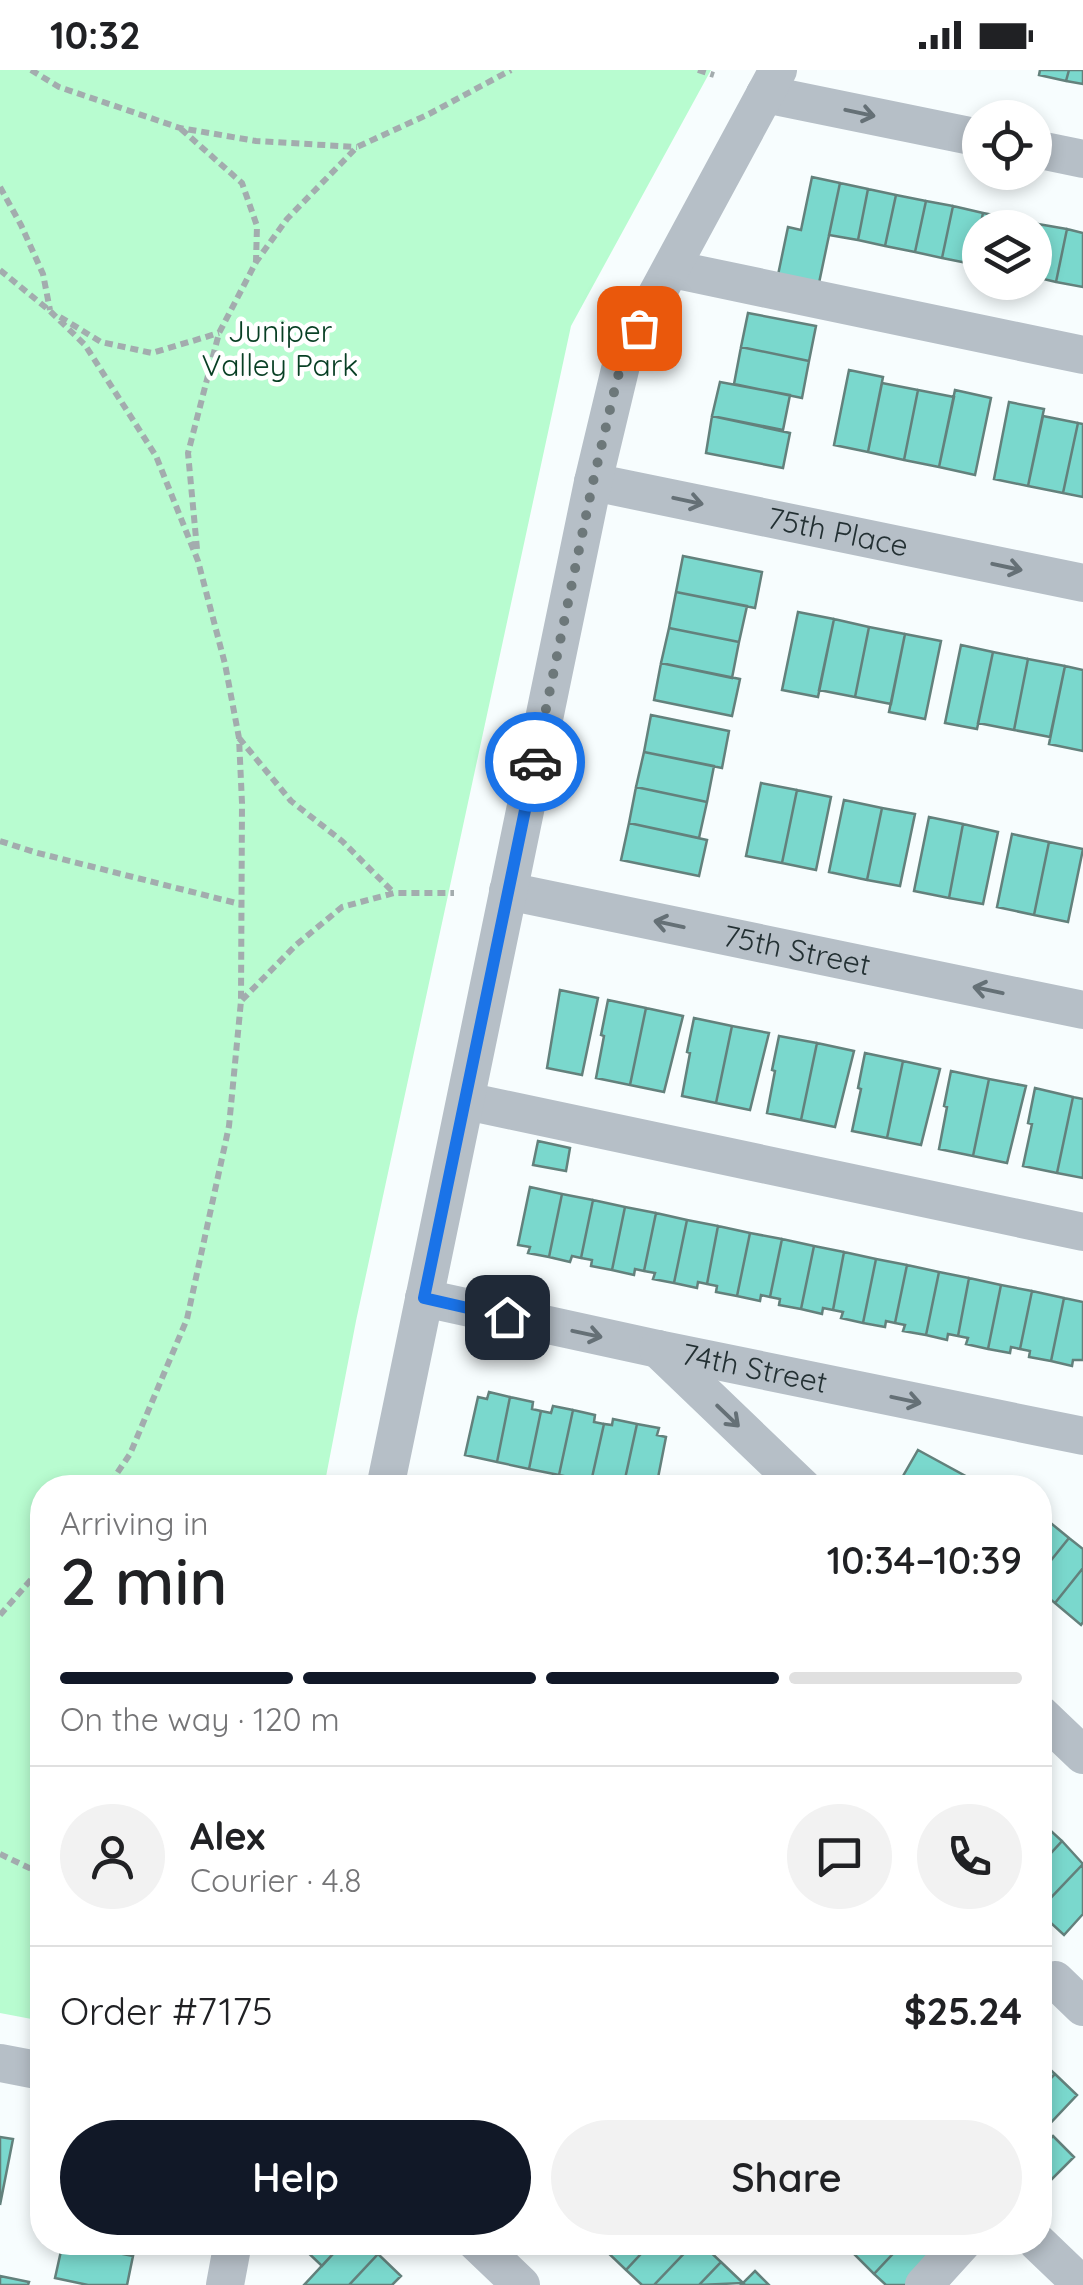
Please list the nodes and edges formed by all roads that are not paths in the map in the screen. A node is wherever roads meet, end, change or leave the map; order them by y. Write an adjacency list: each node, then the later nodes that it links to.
1 (771, 82): 2 (street, one-way to 2); 5 (street)
2 (962, 133)
3 (1052, 153): 4 (street)
4 (1083, 159)
5 (672, 270): 6 (street); 7 (street)
6 (1083, 355)
7 (593, 482): 8 (street, 75th Place, one-way to 8); 9 (street)
8 (1083, 582)
9 (508, 891): 10 (street, 75th Street, one-way to 9); 11 (street)
10 (1083, 1010)
11 (466, 1101): 12 (street); 13 (street)
12 (1083, 1232)
13 (424, 1298): 14 (street, 74th Street, one-way to 14); 16 (street)
14 (658, 1349): 15 (street, 74th Street, one-way to 15); 17 (street, one-way to 17)
15 (1083, 1436)
16 (388, 1475)
17 (789, 1475)
18 (1052, 1725): 19 (street)
19 (1083, 1755)
20 (1055, 1980): 21 (street)
21 (1083, 2007)
22 (0, 2062): 23 (street)
23 (30, 2068)
24 (490, 2255): 27 (street)
25 (952, 2255): 28 (street)
26 (1051, 2255): 29 (street)
27 (521, 2285)
28 (924, 2285)
29 (1082, 2285)

